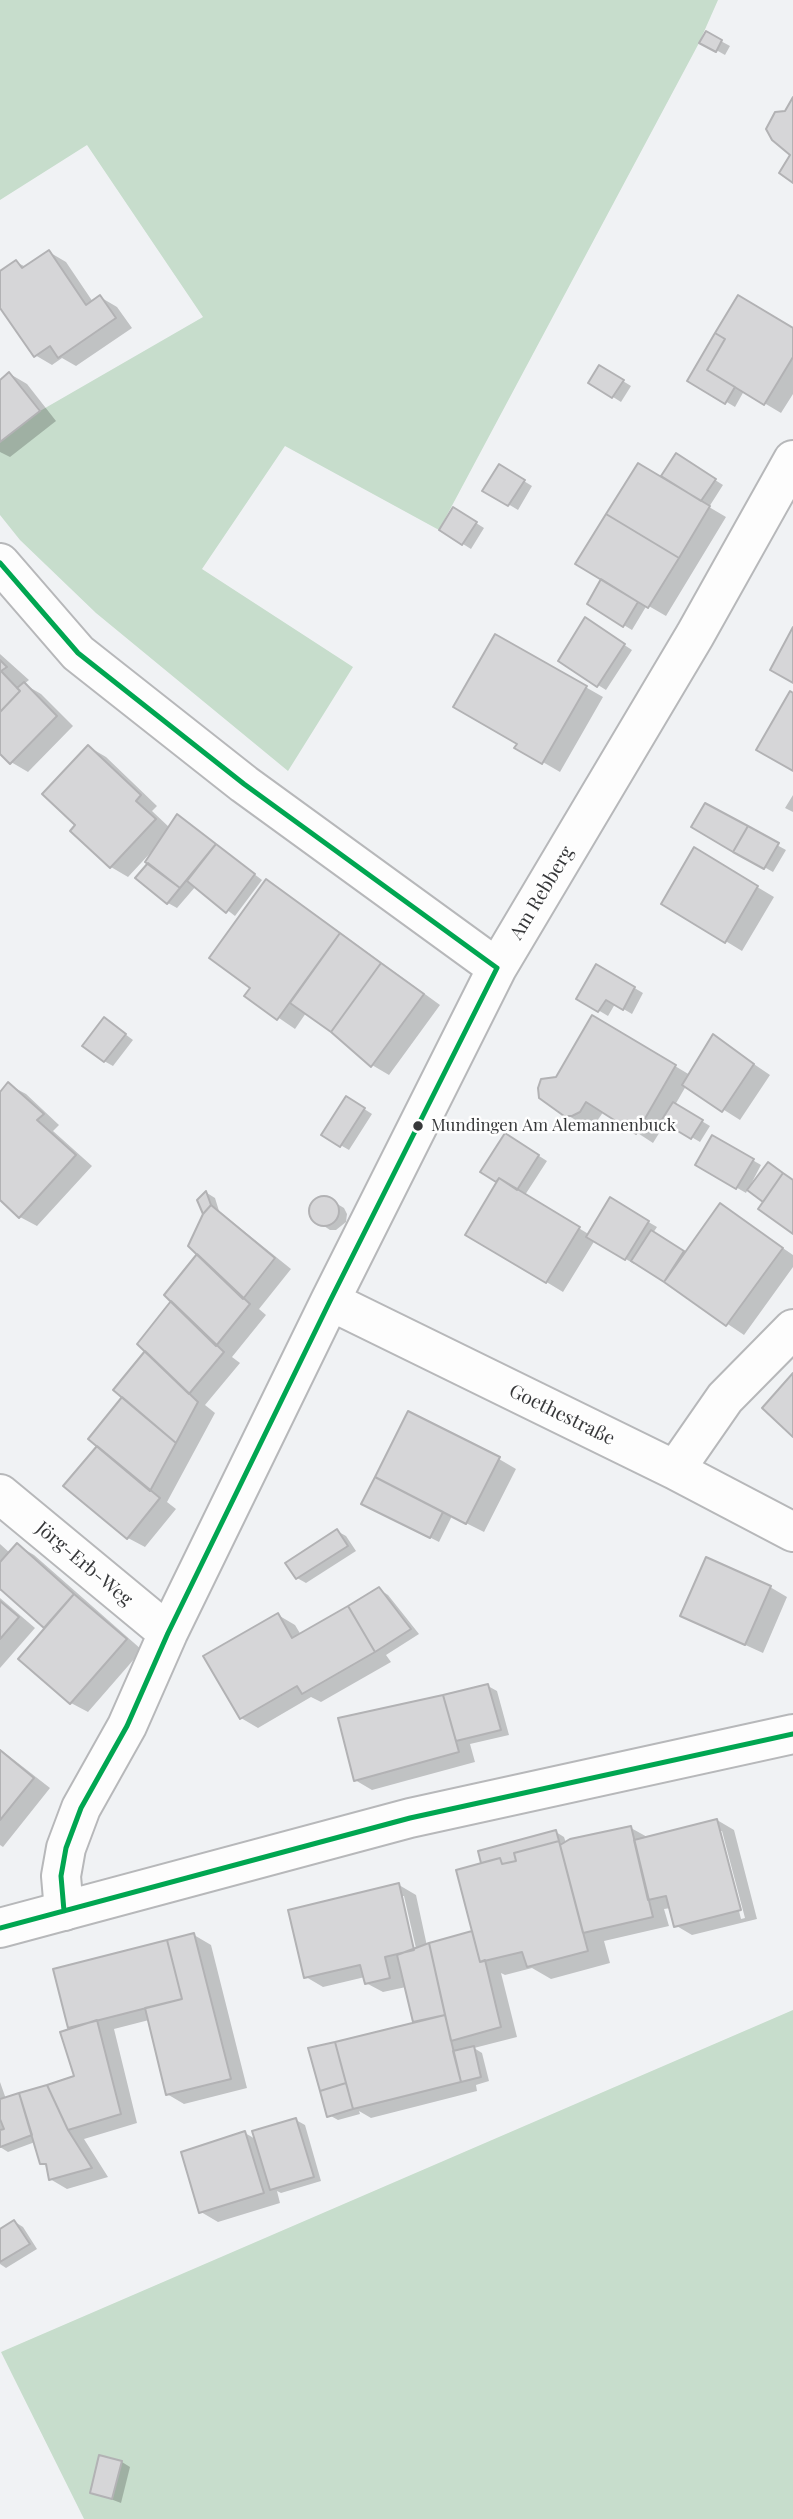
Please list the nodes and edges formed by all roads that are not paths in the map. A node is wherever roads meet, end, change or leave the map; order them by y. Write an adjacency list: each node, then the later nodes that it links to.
1 (793, 460): 3 (street, Am Rebberg)
2 (0, 563): 3 (street)
3 (497, 968): 4 (street, Am Rebberg)
4 (330, 1301): 6 (street, Goethestraße); 9 (street, Am Rebberg)
5 (793, 1329): 6 (street)
6 (675, 1469): 8 (street, Goethestraße)
7 (0, 1494): 9 (street, Jörg-Erb-Weg)
8 (793, 1532)
9 (168, 1633): 11 (street, Am Rebberg)
10 (793, 1734): 11 (street)
11 (64, 1911): 12 (street)
12 (0, 1928)

